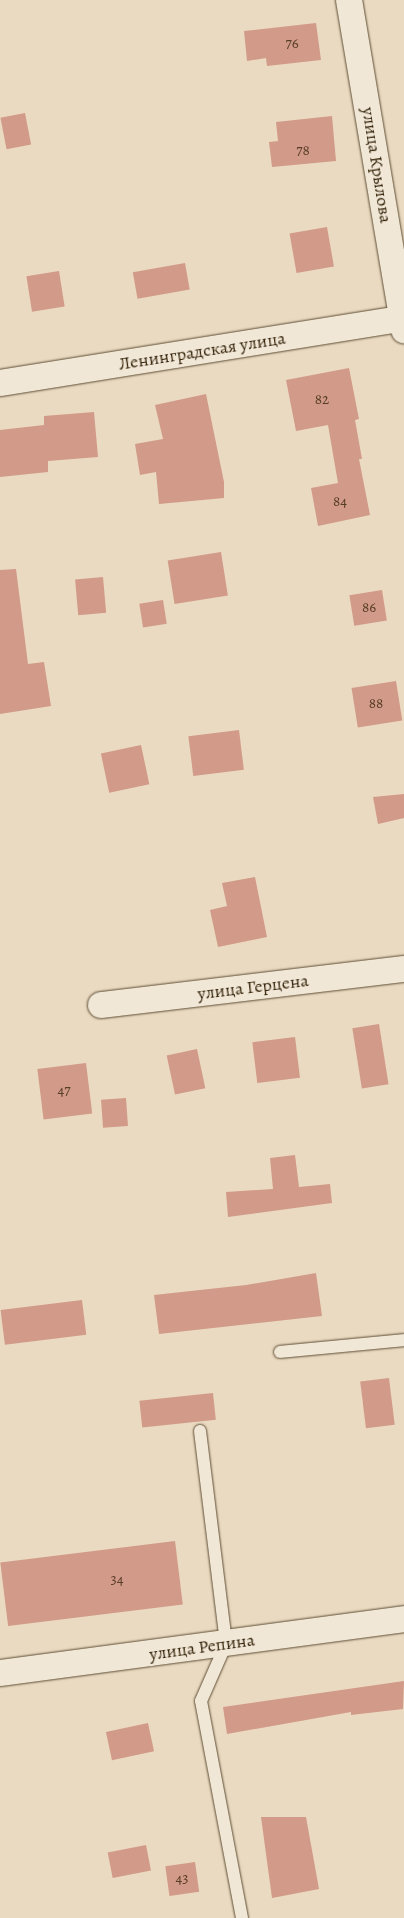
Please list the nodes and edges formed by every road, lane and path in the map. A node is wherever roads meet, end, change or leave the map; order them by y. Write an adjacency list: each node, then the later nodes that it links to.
1 (349, 0): 2 (street, улица Крылова)
2 (403, 322): 3 (street, Ленинградская улица)
3 (0, 384)
4 (404, 970): 5 (street, улица Герцена)
5 (102, 1005)
6 (404, 1340): 7 (lane)
7 (280, 1352)
8 (200, 1431): 10 (lane)
9 (404, 1619): 10 (street, улица Репина)
10 (226, 1644): 11 (street, улица Репина); 12 (lane)
11 (0, 1673)
12 (242, 1918)

